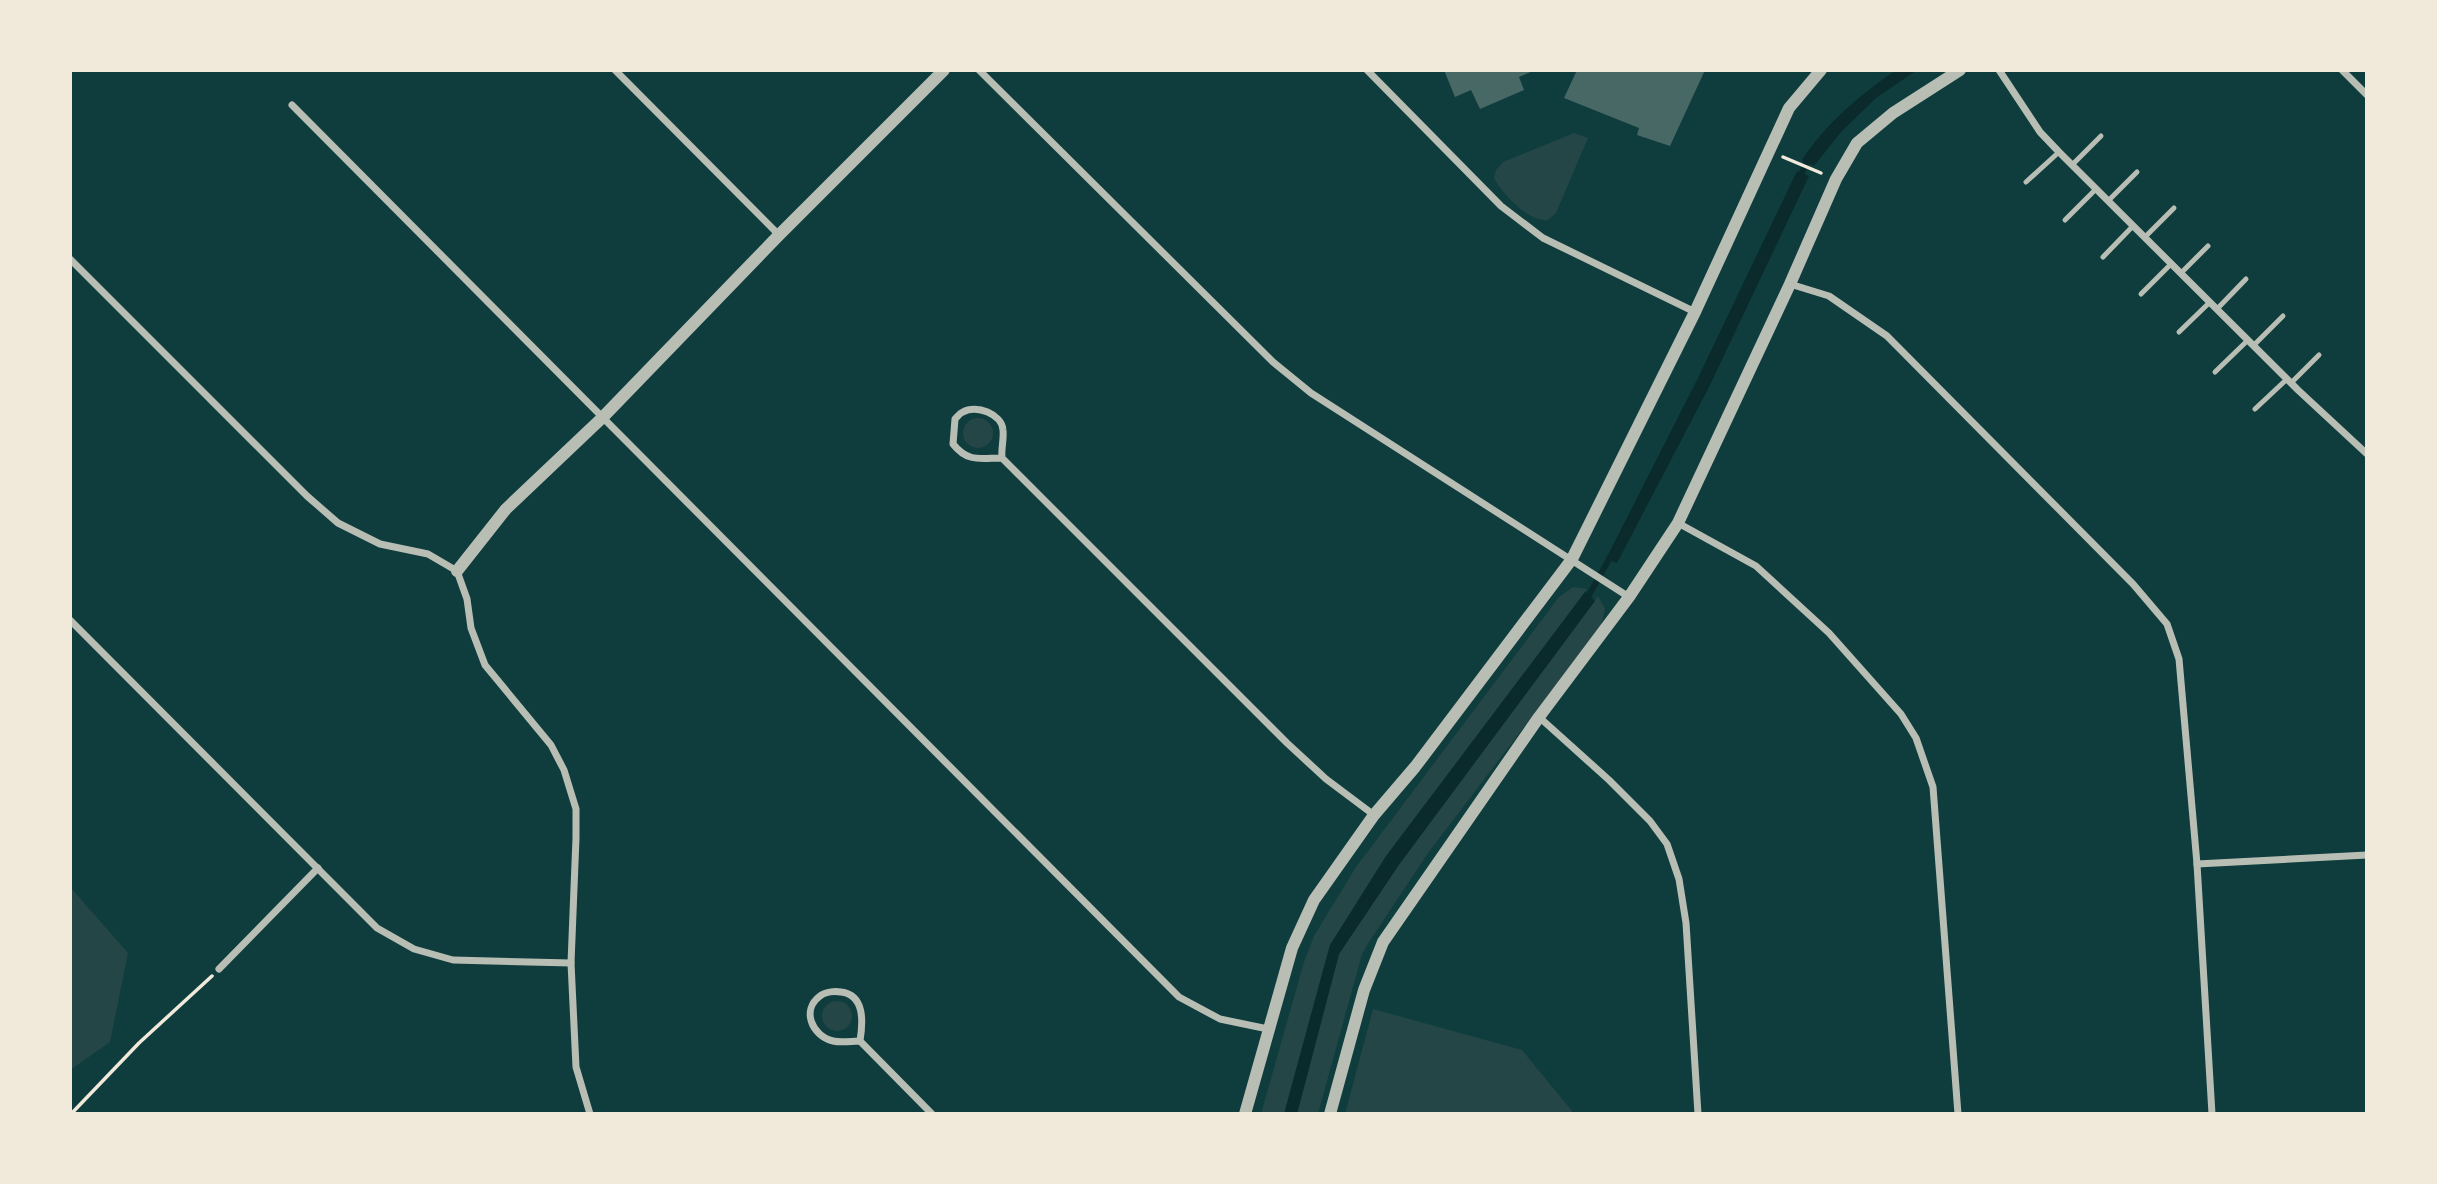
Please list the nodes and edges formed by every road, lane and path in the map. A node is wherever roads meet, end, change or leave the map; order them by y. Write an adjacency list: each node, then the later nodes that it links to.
1 (615, 70): 23 (street)
2 (944, 70): 23 (street)
3 (979, 70): 47 (street)
4 (1367, 70): 35 (street)
5 (1821, 70): 12 (street)
6 (1960, 70): 16 (street)
7 (1998, 70): 13 (street)
8 (2342, 70): 9 (street)
9 (2367, 95)
10 (292, 105): 43 (street)
11 (2101, 136): 14 (lane)
12 (1769, 151): 16 (path); 35 (street)
13 (2059, 152): 14 (street); 17 (lane)
14 (2072, 165): 18 (street)
15 (2137, 173): 19 (lane)
16 (1836, 179): 31 (street)
17 (2026, 182)
18 (2095, 189): 19 (street); 21 (lane)
19 (2108, 201): 22 (street)
20 (2174, 208): 24 (lane)
21 (2065, 220)
22 (2133, 226): 24 (street); 26 (lane)
23 (779, 235): 43 (street)
24 (2145, 237): 28 (street)
25 (2208, 246): 29 (lane)
26 (2103, 257)
27 (70, 259): 48 (street)
28 (2171, 264): 29 (street); 32 (lane)
29 (2181, 273): 33 (street)
30 (2246, 279): 34 (lane)
31 (1790, 284): 46 (street); 54 (street)
32 (2141, 294)
33 (2210, 302): 34 (street); 37 (lane)
34 (2217, 309): 38 (street)
35 (1695, 312): 47 (street)
36 (2283, 316): 38 (lane)
37 (2179, 332)
38 (2251, 343): 40 (lane); 41 (street)
39 (2319, 355): 41 (lane)
40 (2215, 372)
41 (2289, 381): 42 (lane); 44 (street)
42 (2255, 409)
43 (603, 417): 48 (street); 58 (street)
44 (2367, 454)
45 (1002, 458): 45 (street); 52 (street)
46 (1678, 523): 49 (street); 66 (street)
47 (1572, 559): 49 (street); 52 (street)
48 (457, 571): 56 (street)
49 (1629, 597): 51 (street)
50 (70, 620): 55 (street)
51 (1539, 717): 64 (street); 65 (street)
52 (1374, 815): 58 (street)
53 (2367, 855): 54 (street)
54 (2197, 864): 67 (street)
55 (318, 868): 56 (street); 57 (street)
56 (571, 964): 61 (street)
57 (219, 969): 60 (path)
58 (1268, 1029): 63 (street)
59 (860, 1041): 59 (street); 62 (street)
60 (71, 1114)
61 (590, 1114)
62 (932, 1114)
63 (1245, 1114)
64 (1330, 1114)
65 (1698, 1114)
66 (1958, 1114)
67 (2212, 1114)

